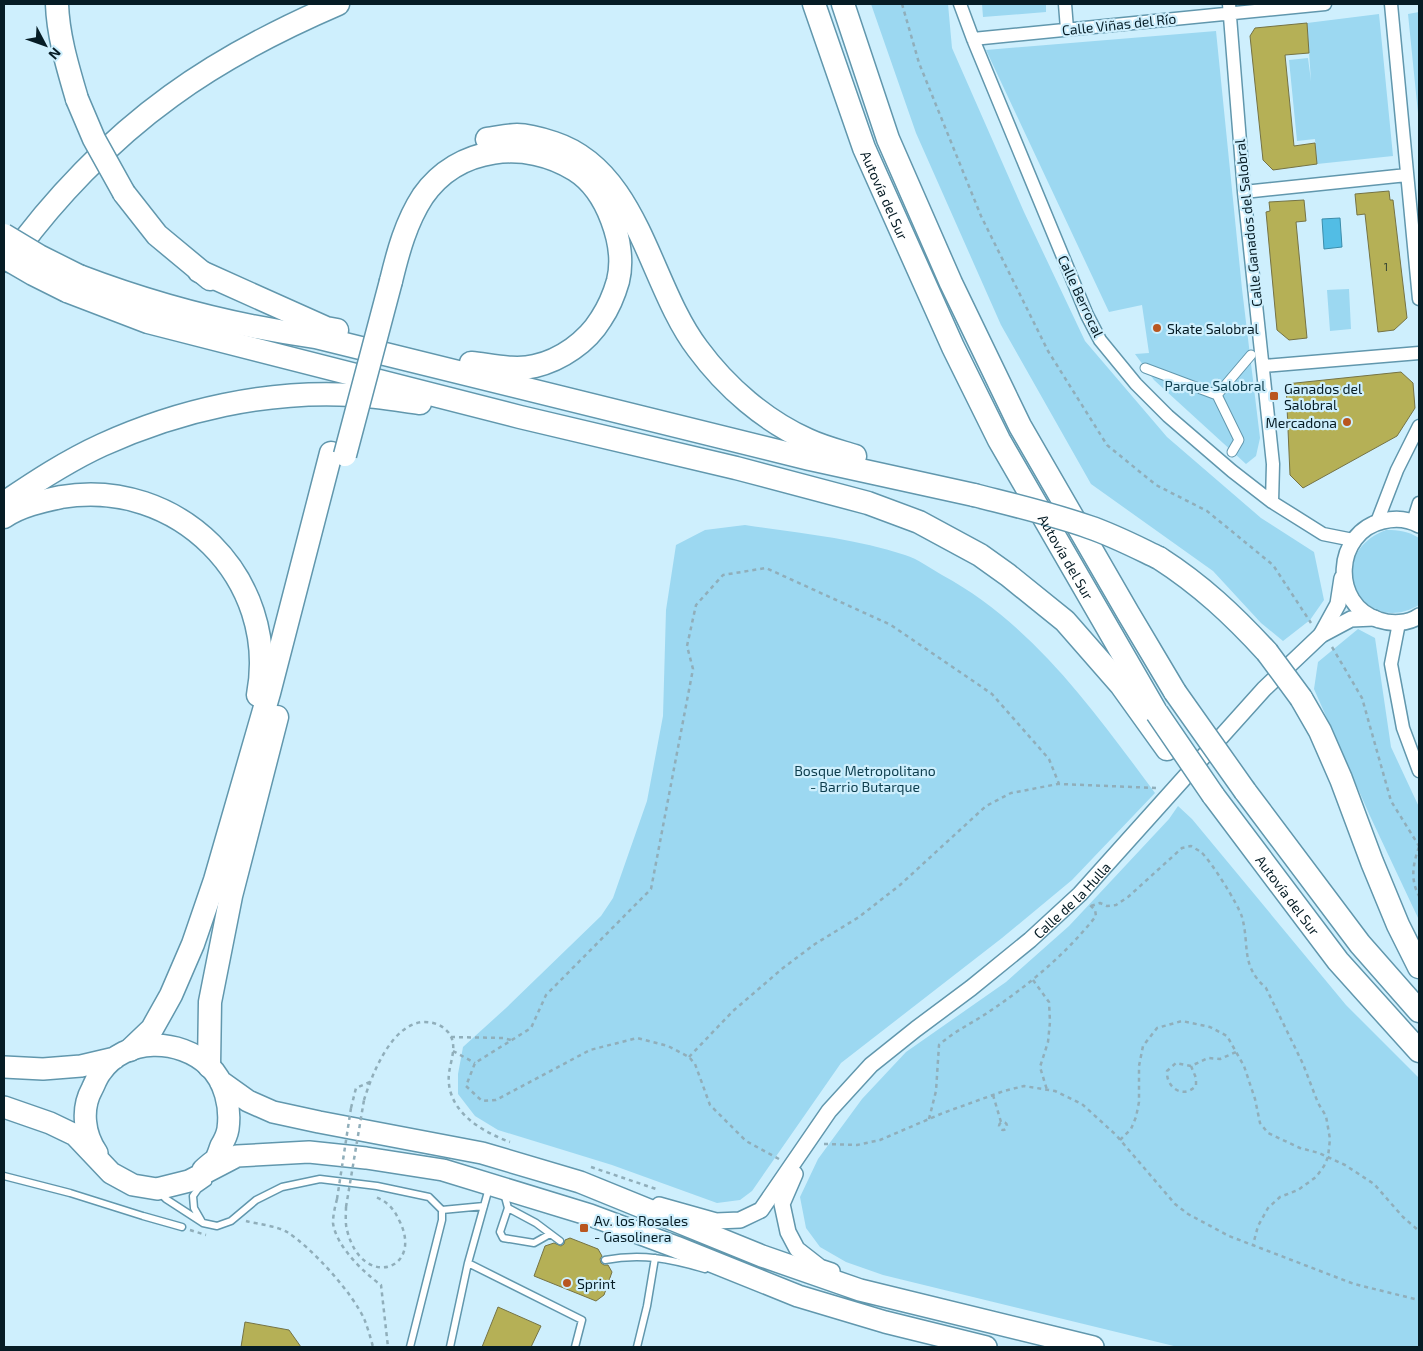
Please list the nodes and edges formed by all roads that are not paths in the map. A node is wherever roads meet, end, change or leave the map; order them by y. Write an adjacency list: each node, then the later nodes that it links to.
1 (57, 4): 17 (highway, bridge)
2 (338, 4): 16 (highway)
3 (814, 4): 44 (highway, Autovía del Sur)
4 (843, 4): 48 (highway, Autovía del Sur, bridge)
5 (960, 4): 11 (street, Calle Berrocal)
6 (1065, 4): 10 (street)
7 (1325, 4): 9 (street, Calle Viñas del Río)
8 (1391, 4): 12 (street)
9 (1229, 8): 10 (street, Calle Viñas del Río); 13 (street, Calle Ganados del Salobral)
10 (1067, 29): 11 (street, Calle Viñas del Río)
11 (973, 39): 32 (street, Calle Berrocal)
12 (1407, 175): 13 (street); 20 (street)
13 (1244, 192): 24 (street, Calle Ganados del Salobral)
14 (4, 235): 19 (highway, bridge)
15 (4, 257): 19 (highway, bridge)
16 (4, 268)
17 (199, 271): 18 (highway); 21 (highway)
18 (384, 280): 30 (highway, bridge); 31 (highway)
19 (73, 283): 21 (highway); 27 (highway)
20 (1419, 299)
21 (316, 337): 31 (highway)
22 (1419, 353): 24 (street)
23 (1251, 355): 26 (street)
24 (1263, 366): 32 (street, Calle Ganados del Salobral)
25 (1145, 368): 26 (street)
26 (1217, 395): 29 (street)
27 (520, 417): 33 (highway); 44 (highway)
28 (1419, 426): 36 (street)
29 (1232, 452)
30 (338, 454): 46 (highway); 52 (highway)
31 (967, 493): 47 (highway, bridge)
32 (1272, 502): 38 (street, Calle Berrocal)
33 (4, 503)
34 (1419, 503): 37 (street)
35 (4, 517): 46 (highway)
36 (1377, 522): 37 (street); 38 (street)
37 (1416, 523)
38 (1353, 540): 39 (street)
39 (1343, 571): 41 (street); 43 (street)
40 (1419, 616): 42 (street)
41 (1374, 618): 42 (street); 43 (street)
42 (1399, 623): 45 (street)
43 (1316, 629): 54 (street, Calle de la Hulla)
44 (1151, 715): 49 (highway, Autovía del Sur, bridge)
45 (1419, 771)
46 (245, 774): 50 (highway)
47 (1419, 967)
48 (1419, 1011)
49 (1419, 1051)
50 (122, 1054): 51 (highway); 52 (highway); 55 (highway)
51 (4, 1067)
52 (214, 1073): 57 (highway); 59 (highway)
53 (4, 1107): 55 (highway)
54 (806, 1147): 57 (street); 74 (street)
55 (108, 1170): 60 (highway)
56 (211, 1170): 59 (highway); 61 (highway); 64 (lane)
57 (584, 1174): 74 (highway)
58 (4, 1176): 65 (lane)
59 (189, 1181): 60 (highway)
60 (156, 1189): 64 (lane)
61 (501, 1194): 62 (lane); 66 (lane); 66 (lane); 73 (highway)
62 (484, 1206): 63 (lane); 70 (lane)
63 (442, 1210): 64 (lane); 75 (lane)
64 (203, 1224)
65 (182, 1227)
66 (550, 1234): 67 (lane)
67 (560, 1241)
68 (655, 1258): 69 (lane); 71 (lane); 78 (lane)
69 (605, 1260)
70 (468, 1263): 76 (lane); 77 (lane)
71 (714, 1272)
72 (733, 1277): 73 (lane)
73 (798, 1296): 79 (highway)
74 (987, 1322): 80 (highway)
75 (410, 1347)
76 (450, 1347)
77 (575, 1347)
78 (638, 1347)
79 (986, 1347)
80 (1093, 1347)

